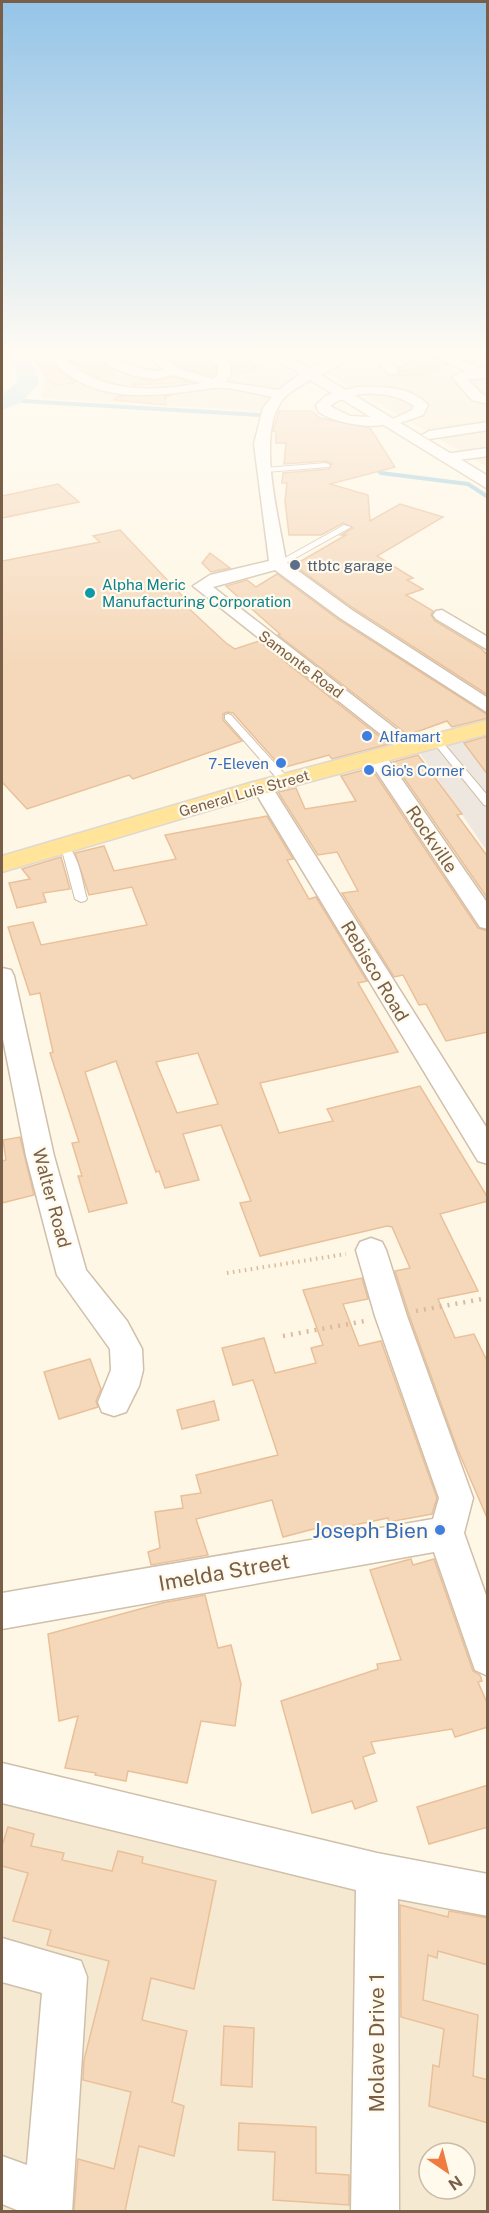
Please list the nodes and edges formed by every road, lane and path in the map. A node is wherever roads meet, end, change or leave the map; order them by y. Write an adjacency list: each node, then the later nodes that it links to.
1 (263, 457): 6 (street)
2 (456, 457): 4 (street)
3 (465, 457): 7 (main road)
4 (445, 459): 7 (main road)
5 (326, 465): 6 (lane)
6 (265, 470): 9 (street)
7 (486, 479)
8 (347, 527): 9 (lane)
9 (279, 564): 12 (street); 16 (street, Samonte Road)
10 (442, 615): 11 (street)
11 (488, 645)
12 (488, 707)
13 (228, 717): 18 (lane)
14 (488, 727): 15 (main road, General Luis Street)
15 (436, 740): 16 (main road, General Luis Street); 19 (lane)
16 (409, 747): 17 (main road, General Luis Street)
17 (376, 756): 18 (main road, General Luis Street); 23 (street, Rockville)
18 (274, 784): 20 (main road, General Luis Street); 25 (street, Rebisco Road)
19 (488, 803)
20 (62, 846): 21 (main road, General Luis Street); 22 (lane)
21 (2, 864)
22 (81, 899)
23 (488, 922)
24 (2, 976): 28 (street, Walter Road)
25 (488, 1154)
26 (371, 1250): 27 (path); 29 (street)
27 (227, 1273)
28 (114, 1402)
29 (446, 1533): 30 (street, Imelda Street); 31 (street)
30 (2, 1611)
31 (488, 1658)
32 (2, 1783): 33 (street)
33 (377, 1874): 34 (street); 38 (street, Molave Drive 1)
34 (488, 1895)
35 (2, 1960): 37 (street)
36 (2, 2180): 37 (street)
37 (48, 2204)
38 (375, 2211)

